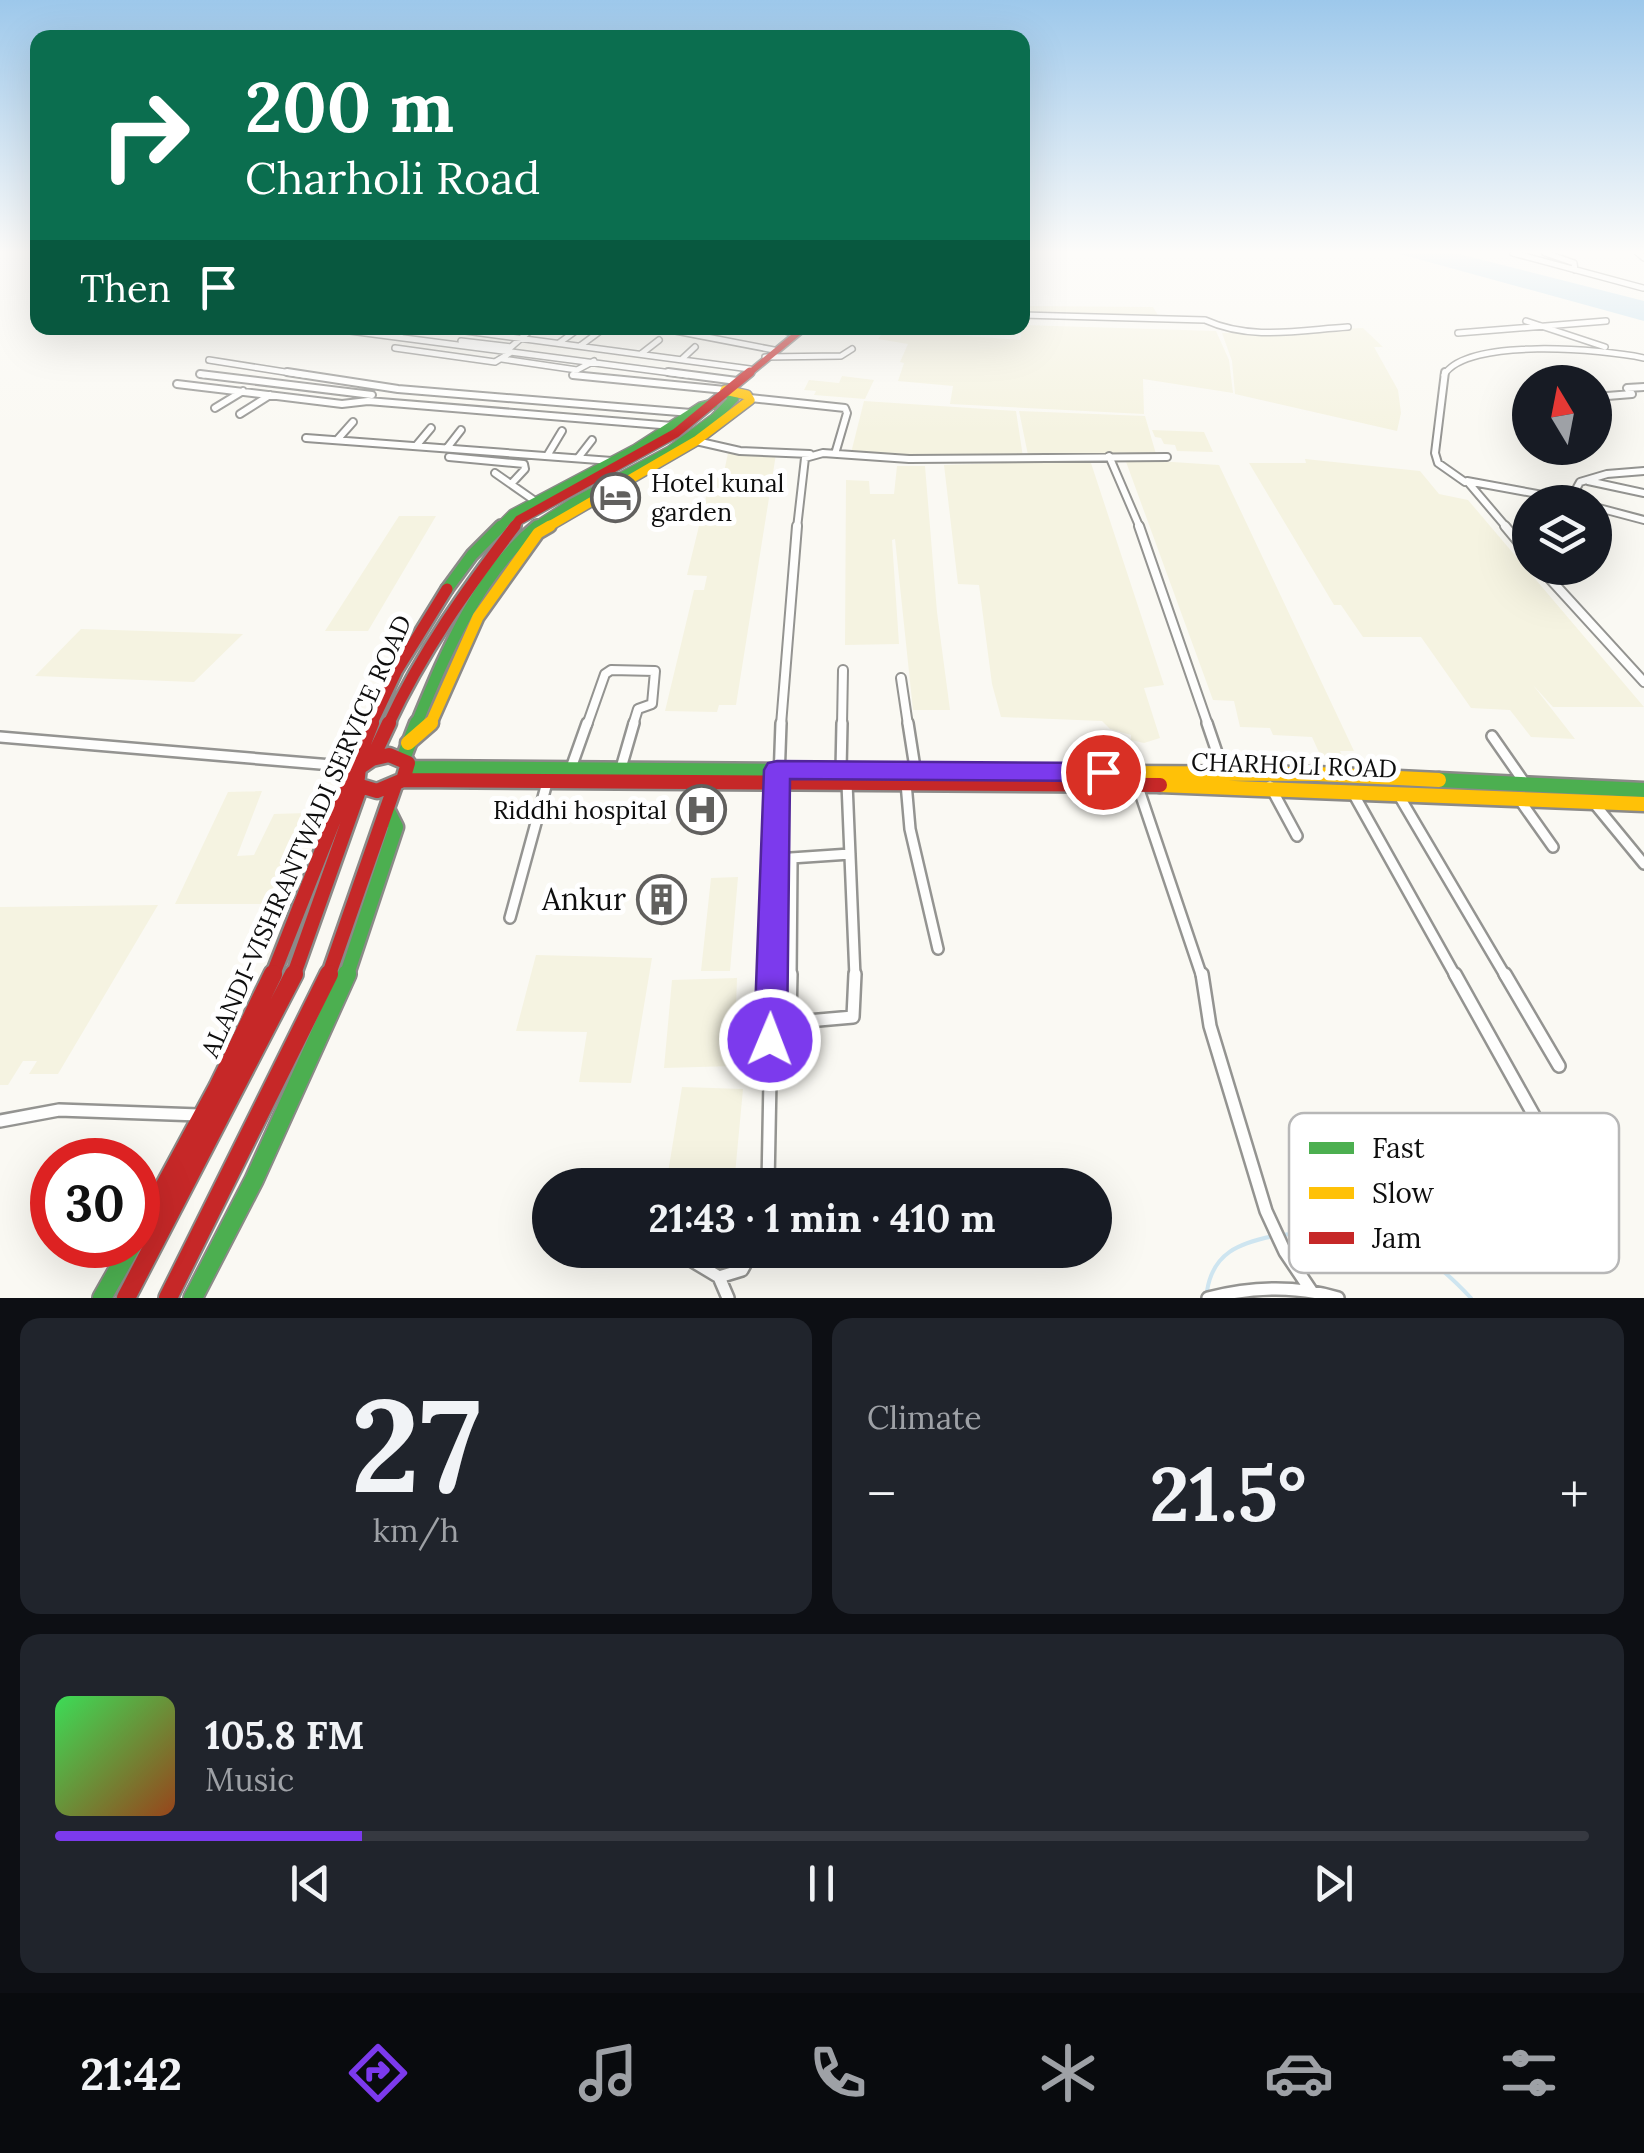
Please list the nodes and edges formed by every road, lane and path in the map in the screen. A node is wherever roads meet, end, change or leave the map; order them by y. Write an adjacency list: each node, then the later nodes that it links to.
1 (1030, 315): 5 (street)
2 (1526, 321): 4 (street)
3 (1606, 321): 4 (street)
4 (1544, 326): 6 (street); 23 (street)
5 (1348, 327)
6 (1458, 333)
7 (378, 335): 24 (street)
8 (419, 335): 16 (street)
9 (499, 335): 16 (street)
10 (526, 335): 16 (street)
11 (570, 335): 18 (street)
12 (595, 335): 19 (street)
13 (693, 335): 15 (street)
14 (795, 335): 27 (street)
15 (698, 336): 27 (street)
16 (523, 338): 18 (street)
17 (658, 340): 26 (street)
18 (558, 343): 19 (street)
19 (580, 346): 26 (street)
20 (695, 347): 29 (street)
21 (396, 348): 31 (street)
22 (852, 349): 27 (street)
23 (1609, 350): 28 (street); 77 (street)
24 (494, 351): 25 (street); 31 (street)
25 (510, 353): 32 (street); 33 (street)
26 (641, 354): 29 (street)
27 (769, 354): 34 (street)
28 (1644, 358)
29 (682, 359): 34 (street)
30 (209, 360): 39 (street)
31 (481, 360): 32 (street)
32 (502, 360): 33 (street)
33 (594, 361): 37 (street)
34 (750, 369): 37 (street)
35 (200, 374): 41 (street)
36 (573, 375): 43 (street)
37 (737, 381): 43 (street)
38 (177, 384): 42 (street)
39 (358, 384): 44 (street); 53 (street)
40 (1644, 387): 47 (street)
41 (332, 390): 44 (street); 49 (street)
42 (243, 391): 45 (street); 51 (street)
43 (725, 391): 48 (street); 50 (street); 73 (street)
44 (347, 392): 46 (street)
45 (270, 394): 49 (street); 52 (street)
46 (372, 394)
47 (1612, 396)
48 (750, 398): 62 (street); 66 (street)
49 (317, 401): 55 (street)
50 (713, 404): 53 (street, ALANDI-VISHRANTWADI SERVICE ROAD); 92 (street)
51 (216, 408)
52 (240, 414)
53 (691, 414): 55 (street, ALANDI-VISHRANTWADI SERVICE ROAD)
54 (353, 422): 60 (street)
55 (674, 426): 72 (street, ALANDI-VISHRANTWADI SERVICE ROAD)
56 (430, 428): 63 (street)
57 (462, 430): 64 (street)
58 (562, 431): 67 (street)
59 (306, 438): 60 (street)
60 (337, 440): 63 (street)
61 (592, 440): 71 (street)
62 (696, 441): 65 (street); 73 (street)
63 (416, 446): 64 (street)
64 (447, 448): 67 (street)
65 (811, 454): 66 (street); 100 (street)
66 (835, 454): 68 (street)
67 (547, 456): 71 (street)
68 (1109, 456): 70 (street); 97 (street)
69 (449, 457): 78 (street)
70 (1167, 457)
71 (578, 458): 72 (street)
72 (612, 461): 82 (street, ALANDI-VISHRANTWADI SERVICE ROAD)
73 (645, 468): 96 (street)
74 (1644, 471): 76 (street)
75 (496, 474): 78 (street)
76 (1583, 480): 79 (street); 81 (street)
77 (1465, 482): 80 (street); 85 (street)
78 (511, 484): 82 (street)
79 (1576, 485)
80 (1512, 488)
81 (1644, 493)
82 (534, 501): 93 (street, ALANDI-VISHRANTWADI SERVICE ROAD)
83 (1612, 512): 84 (street)
84 (1644, 520)
85 (1512, 536)
86 (1556, 585): 89 (street)
87 (843, 670): 101 (street)
88 (900, 678): 104 (street)
89 (1644, 682)
90 (0, 736): 93 (street)
91 (1492, 736): 105 (street)
92 (372, 759): 93 (street); 96 (street)
93 (358, 767): 107 (street); 125 (street, ALANDI-VISHRANTWADI SERVICE ROAD)
94 (570, 768): 95 (street, CHARHOLI ROAD); 95 (street); 98 (street, CHARHOLI ROAD)
95 (621, 768): 100 (street, CHARHOLI ROAD)
96 (402, 773): 98 (street, CHARHOLI ROAD); 107 (street); 114 (street)
97 (1224, 773): 99 (street, CHARHOLI ROAD); 102 (street, CHARHOLI ROAD)
98 (491, 774): 103 (street, CHARHOLI ROAD)
99 (1344, 775): 105 (street, CHARHOLI ROAD); 108 (street)
100 (776, 776): 101 (street, CHARHOLI ROAD); 103 (street, CHARHOLI ROAD); 118 (street)
101 (844, 777): 104 (street, CHARHOLI ROAD); 117 (street)
102 (1136, 778): 104 (street, CHARHOLI ROAD); 106 (street, CHARHOLI ROAD); 129 (street)
103 (548, 779): 121 (street)
104 (913, 779): 122 (street)
105 (1524, 782): 110 (street, CHARHOLI ROAD)
106 (1270, 786): 108 (street, CHARHOLI ROAD); 115 (street)
107 (360, 788): 138 (street)
108 (1351, 789): 109 (street, CHARHOLI ROAD); 124 (street)
109 (1396, 790): 111 (street, CHARHOLI ROAD); 123 (street)
110 (1644, 790)
111 (1516, 795): 112 (street, CHARHOLI ROAD); 116 (street)
112 (1592, 800): 113 (street, CHARHOLI ROAD); 120 (street)
113 (1644, 804)
114 (388, 811): 139 (street); 140 (street)
115 (1297, 836)
116 (1554, 848)
117 (850, 854): 119 (street); 119 (street)
118 (774, 858): 119 (street); 127 (street)
119 (791, 858)
120 (1644, 864)
121 (510, 918)
122 (938, 949)
123 (1559, 1066)
124 (1532, 1113)
125 (202, 1116): 126 (street); 128 (street, ALANDI-VISHRANTWADI SERVICE ROAD)
126 (0, 1121)
127 (768, 1168)
128 (160, 1195)
129 (1289, 1258)
130 (119, 1268): 137 (street)
131 (703, 1268): 134 (street)
132 (743, 1268): 134 (street)
133 (1300, 1273): 135 (street)
134 (719, 1278): 141 (street)
135 (1315, 1295): 136 (street); 142 (street)
136 (1211, 1297)
137 (102, 1298)
138 (126, 1298)
139 (168, 1298)
140 (193, 1298)
141 (728, 1298)
142 (1338, 1298)

